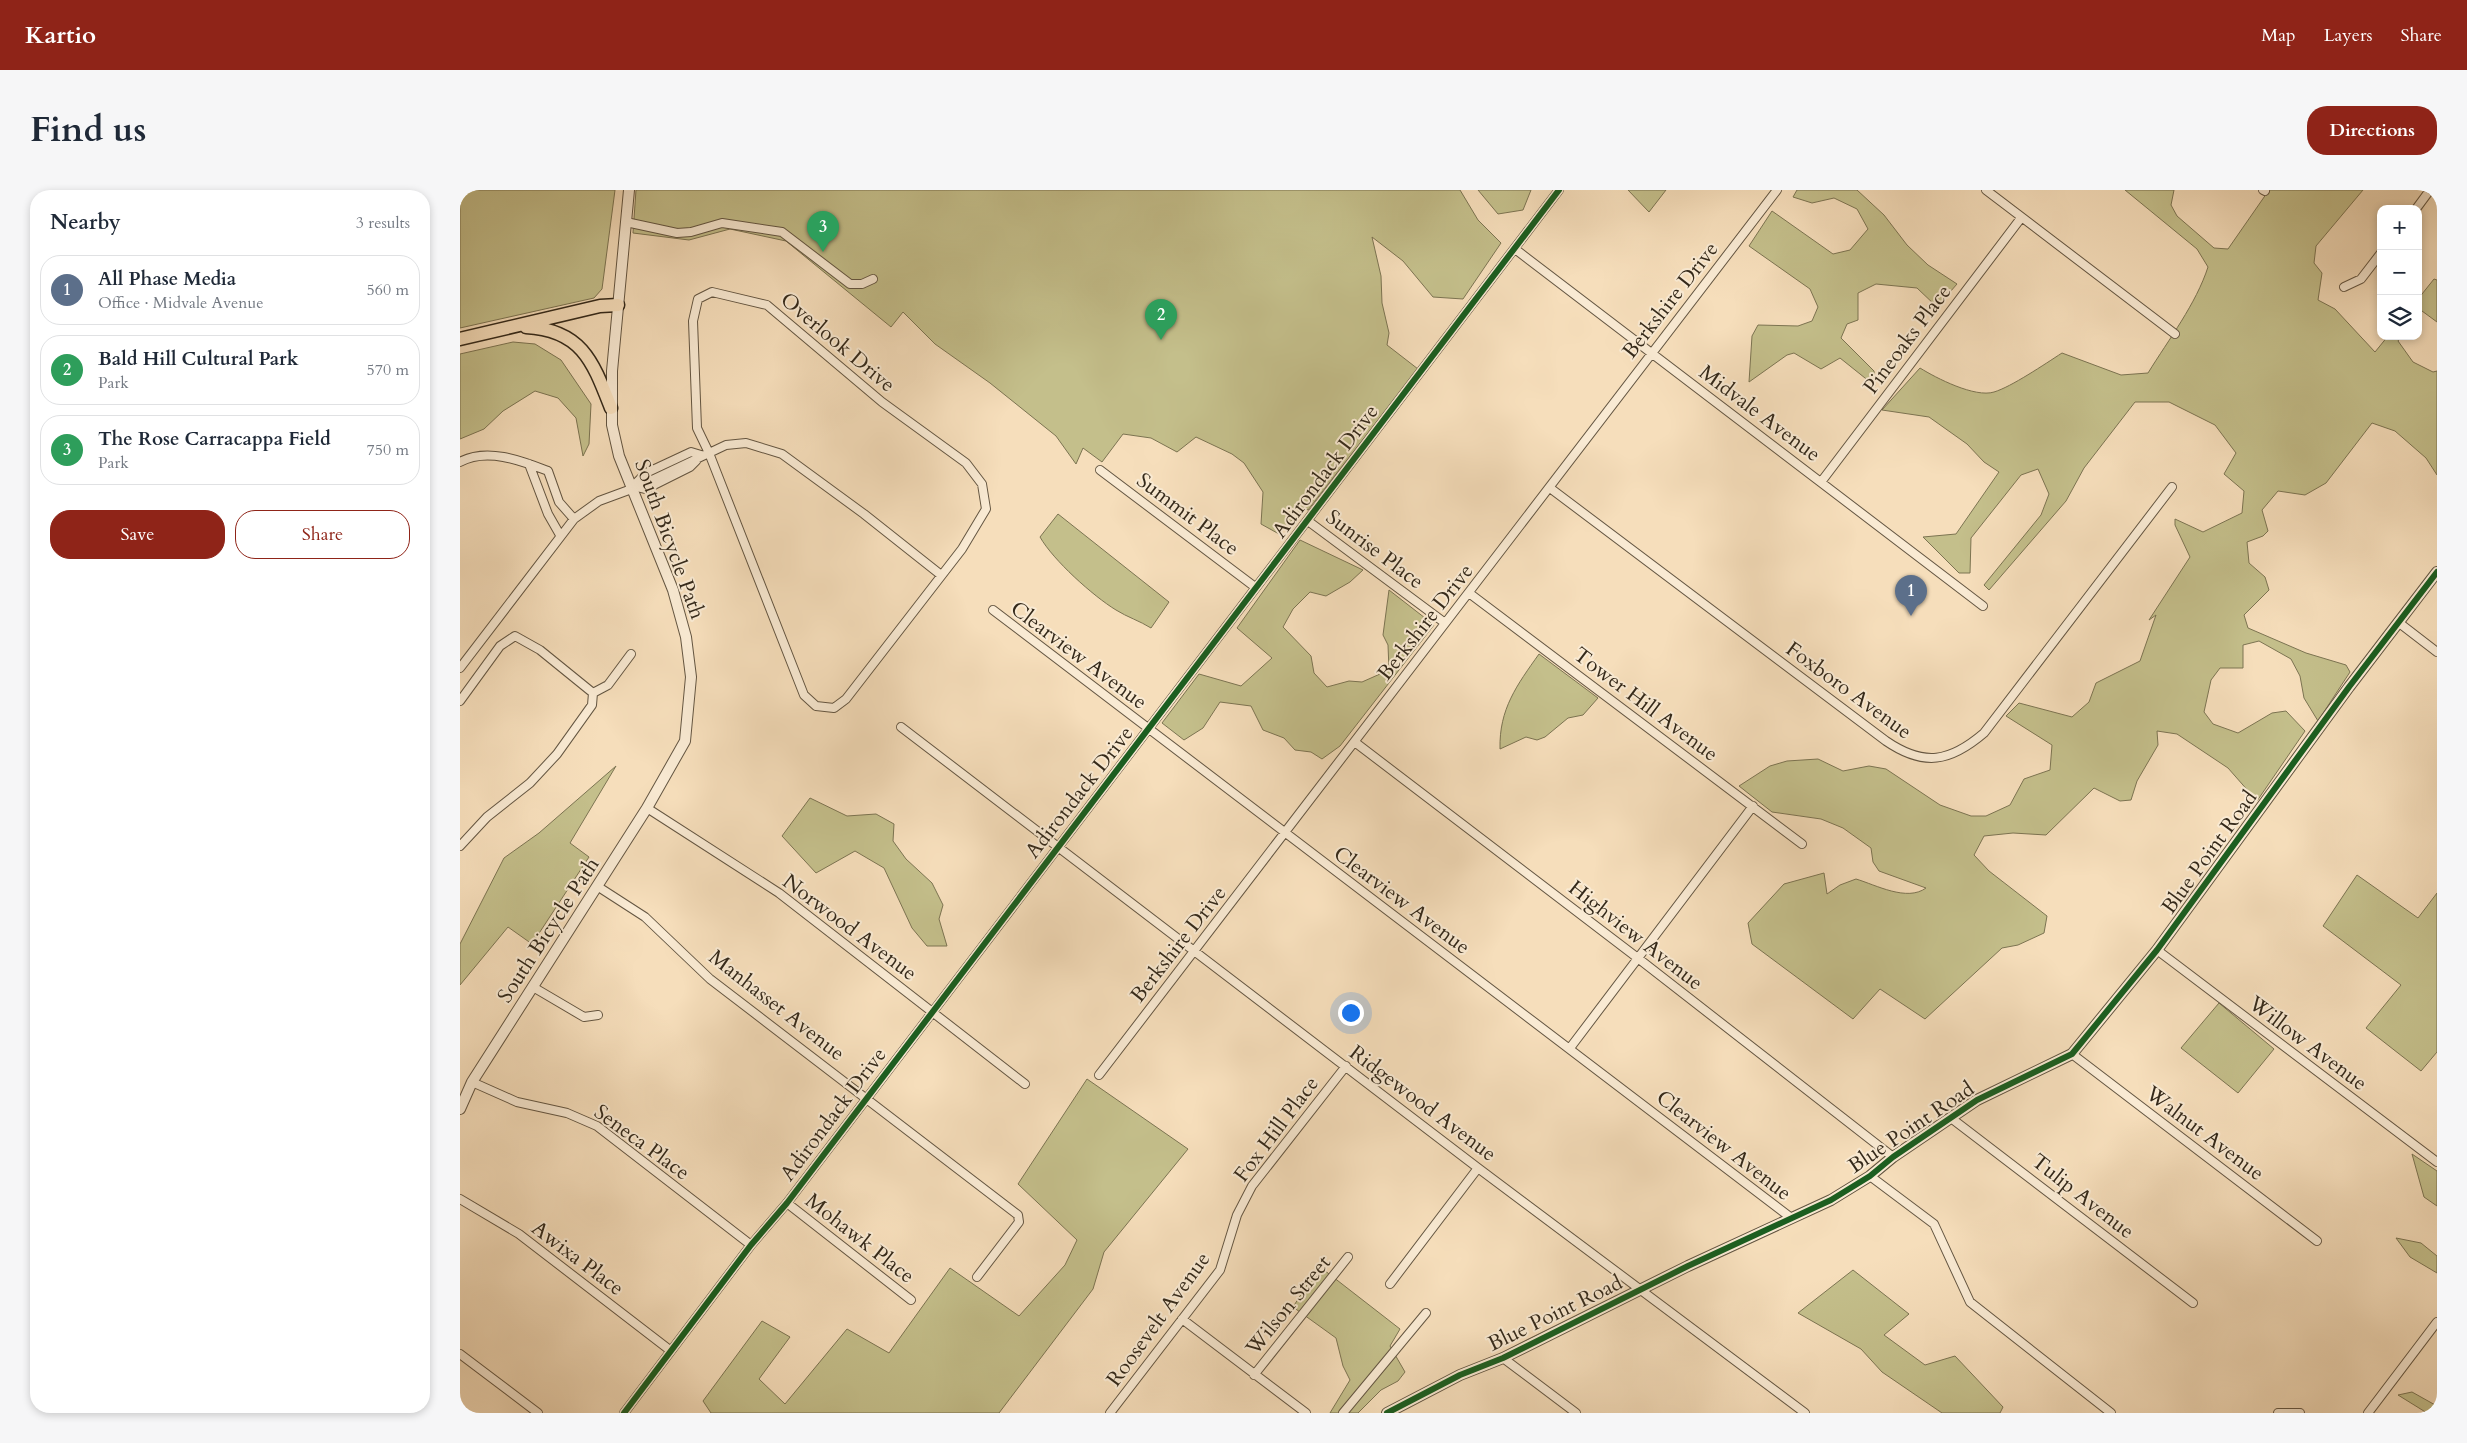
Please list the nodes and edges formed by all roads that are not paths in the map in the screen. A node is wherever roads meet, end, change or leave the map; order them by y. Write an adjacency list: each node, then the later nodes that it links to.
1 (629, 190): 8 (street, South Bicycle Path)
2 (1559, 190): 9 (street, Adirondack Drive)
3 (1777, 190): 17 (street, Berkshire Drive)
4 (1986, 190): 7 (street)
5 (2430, 190): 6 (street)
6 (2419, 205)
7 (2021, 218): 15 (street); 24 (street, Pineoaks Place)
8 (626, 222): 11 (street); 13 (street, South Bicycle Path)
9 (1514, 249): 17 (street, Midvale Avenue); 29 (street, Adirondack Drive)
10 (2377, 259): 12 (street)
11 (873, 279)
12 (2344, 287)
13 (618, 306): 14 (highway); 18 (street, South Bicycle Path)
14 (511, 327): 16 (highway); 18 (highway)
15 (2175, 334)
16 (460, 339)
17 (1652, 352): 24 (street, Midvale Avenue); 27 (street, Berkshire Drive)
18 (611, 408): 26 (street, South Bicycle Path)
19 (709, 453): 20 (street); 32 (street); 32 (street, Overlook Drive); 32 (street, Overlook Drive)
20 (700, 456): 26 (street); 26 (street)
21 (460, 462): 22 (street)
22 (530, 464): 28 (street); 30 (street)
23 (1100, 470): 33 (street, Summit Place)
24 (1821, 482): 35 (street, Midvale Avenue)
25 (2172, 487): 27 (street, Foxboro Avenue)
26 (638, 488): 28 (street); 48 (street, South Bicycle Path)
27 (1550, 488): 34 (street, Berkshire Drive)
28 (574, 519): 30 (street)
29 (1308, 521): 33 (street, Adirondack Drive); 38 (street, Sunrise Place)
30 (560, 536): 41 (street)
31 (2437, 572): 37 (street, Blue Point Road)
32 (941, 575)
33 (1255, 587): 45 (street, Adirondack Drive)
34 (1469, 593): 38 (street, Berkshire Drive); 47 (street, Tower Hill Avenue)
35 (1983, 606)
36 (992, 610): 45 (street, Clearview Avenue)
37 (2398, 622): 39 (street); 54 (street, Blue Point Road)
38 (1445, 623): 46 (street, Berkshire Drive)
39 (2437, 652)
40 (631, 654): 42 (street)
41 (460, 668)
42 (593, 693): 43 (street); 51 (street)
43 (460, 701)
44 (901, 727): 52 (street, Ridgewood Avenue)
45 (1148, 729): 49 (street, Clearview Avenue); 52 (street, Adirondack Drive)
46 (1356, 743): 49 (street, Berkshire Drive); 56 (street, Highview Avenue)
47 (1754, 806): 50 (street, Tower Hill Avenue); 56 (street)
48 (647, 808): 53 (street, South Bicycle Path); 58 (street, Norwood Avenue)
49 (1286, 834): 55 (street, Berkshire Drive); 60 (street, Clearview Avenue)
50 (1802, 844)
51 (460, 846)
52 (1058, 847): 55 (street, Ridgewood Avenue); 58 (street, Adirondack Drive)
53 (597, 886): 57 (street, South Bicycle Path); 66 (street, Manhasset Avenue)
54 (2158, 950): 61 (street, Blue Point Road); 70 (street, Willow Avenue)
55 (1195, 951): 62 (street, Ridgewood Avenue); 63 (street, Berkshire Drive)
56 (1639, 958): 60 (street); 69 (street, Highview Avenue)
57 (533, 987): 59 (street); 64 (street, South Bicycle Path)
58 (931, 1011): 65 (street, Norwood Avenue); 66 (street, Adirondack Drive)
59 (598, 1015)
60 (1570, 1048): 76 (street, Clearview Avenue)
61 (2072, 1054): 68 (street, Blue Point Road); 77 (street, Walnut Avenue)
62 (1346, 1066): 71 (street, Ridgewood Avenue); 75 (street, Fox Hill Place)
63 (1099, 1075)
64 (472, 1082): 67 (street, South Bicycle Path); 78 (street, Seneca Place)
65 (1025, 1084)
66 (866, 1098): 74 (street, Adirondack Drive); 80 (street, Manhasset Avenue)
67 (460, 1109)
68 (1951, 1118): 69 (street, Blue Point Road); 84 (street, Tulip Avenue)
69 (1893, 1157): 72 (street, Blue Point Road)
70 (2437, 1162)
71 (1478, 1168): 81 (street); 82 (street, Ridgewood Avenue)
72 (1870, 1176): 76 (street, Blue Point Road); 100 (street)
73 (460, 1199): 88 (street, Awixa Place)
74 (787, 1203): 78 (street, Adirondack Drive); 83 (street, Mohawk Place)
75 (1237, 1215): 86 (street, Roosevelt Avenue)
76 (1790, 1217): 82 (street, Blue Point Road)
77 (2317, 1241)
78 (751, 1245): 88 (street, Adirondack Drive)
79 (1348, 1257): 91 (street, Wilson Street)
80 (977, 1277)
81 (1390, 1284)
82 (1643, 1289): 90 (street, Blue Point Road); 99 (street, Ridgewood Avenue)
83 (911, 1300)
84 (2193, 1303)
85 (1426, 1313): 96 (street)
86 (1182, 1319): 91 (street); 94 (street, Roosevelt Avenue)
87 (2437, 1322): 103 (street)
88 (671, 1351): 93 (street, Adirondack Drive)
89 (460, 1354): 92 (street)
90 (1503, 1358): 97 (street, Blue Point Road); 98 (street)
91 (1254, 1375): 95 (street)
92 (538, 1413)
93 (624, 1413)
94 (1110, 1413)
95 (1306, 1413)
96 (1343, 1413)
97 (1387, 1413)
98 (1576, 1413)
99 (1805, 1413)
100 (2111, 1413)
101 (2278, 1413): 102 (street)
102 (2300, 1413)
103 (2368, 1413)

